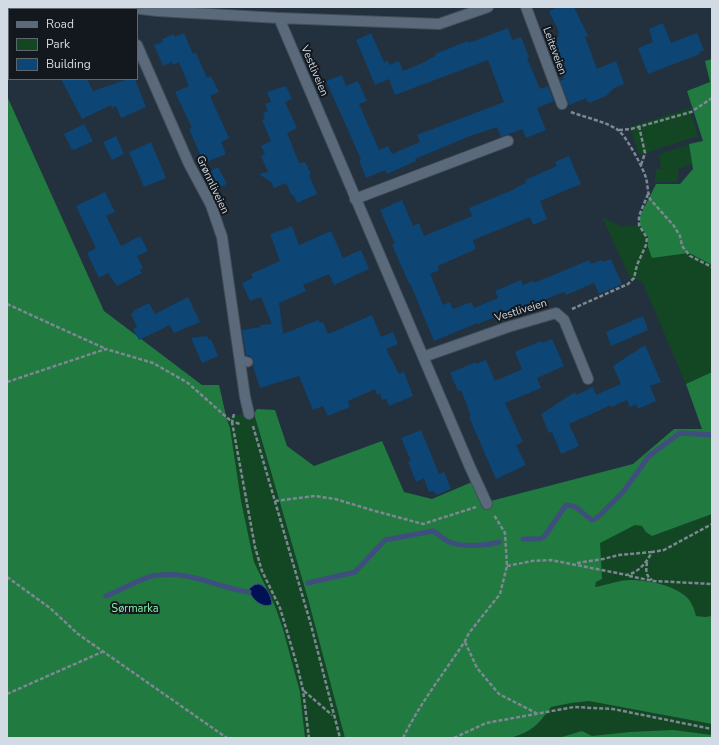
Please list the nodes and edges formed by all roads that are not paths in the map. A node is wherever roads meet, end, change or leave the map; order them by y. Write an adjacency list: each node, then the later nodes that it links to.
1 (124, 7): 4 (street)
2 (488, 7): 6 (street)
3 (526, 7): 8 (street, Leiteveien)
4 (162, 9): 5 (street)
5 (221, 11): 6 (street)
6 (279, 18): 10 (street, Vestliveien)
7 (138, 47): 13 (street, Grønnliveien)
8 (562, 104)
9 (508, 141): 10 (street)
10 (355, 199): 11 (street, Vestliveien)
11 (423, 357): 12 (street, Vestliveien); 14 (street, Vestliveien)
12 (588, 379)
13 (250, 414)
14 (487, 504)

